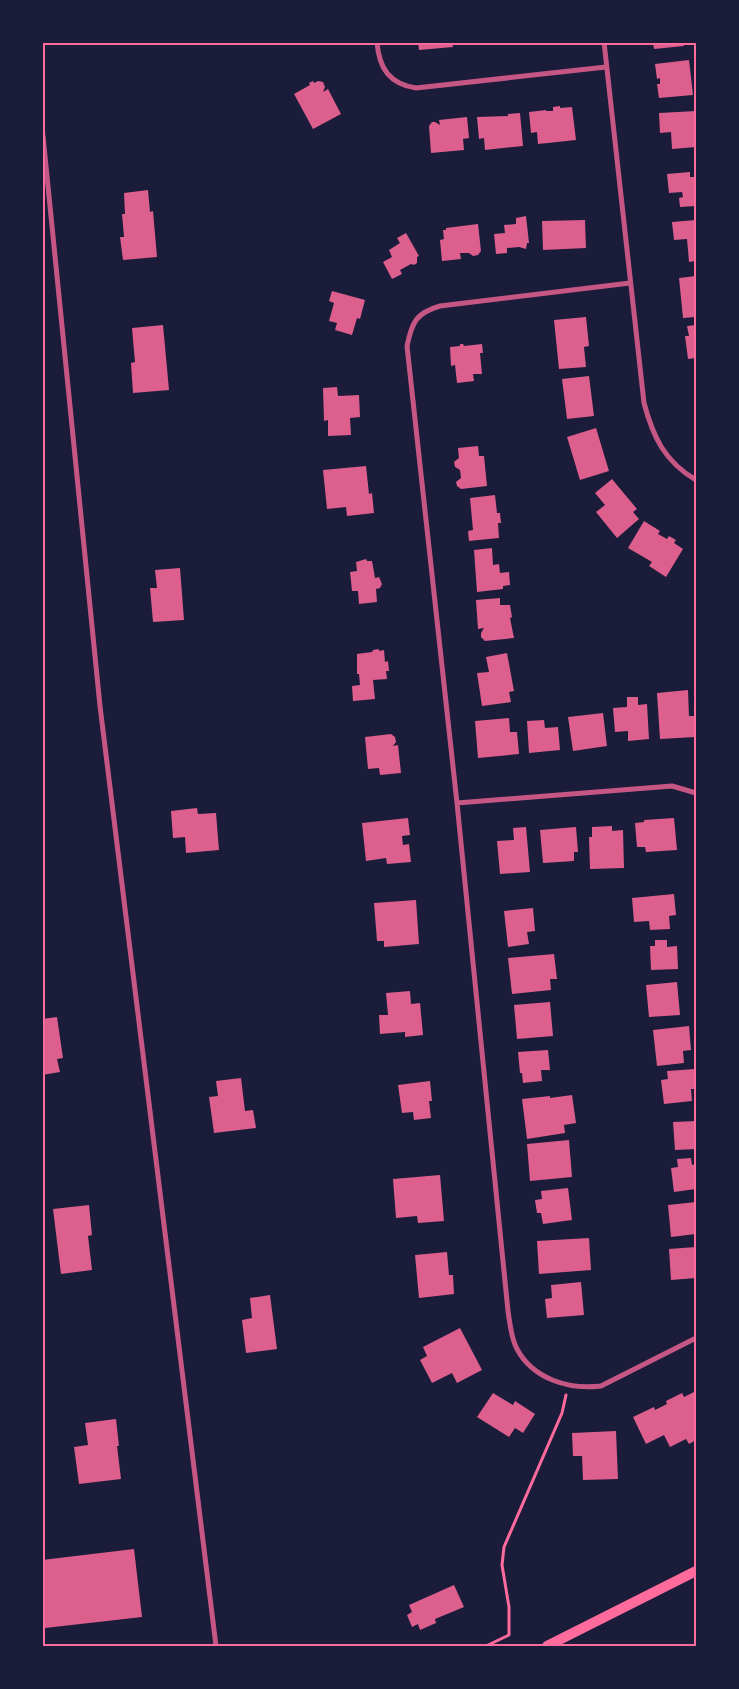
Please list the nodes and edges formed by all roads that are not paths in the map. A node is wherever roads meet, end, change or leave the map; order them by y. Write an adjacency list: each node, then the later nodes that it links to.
1 (377, 42): 3 (street)
2 (604, 42): 3 (street)
3 (606, 67): 5 (street)
4 (42, 126): 11 (street)
5 (630, 283): 6 (street); 8 (street)
6 (696, 480)
7 (696, 793): 8 (street)
8 (457, 803): 9 (street)
9 (696, 1338)
10 (696, 1571): 12 (main road)
11 (216, 1646)
12 (547, 1646)

